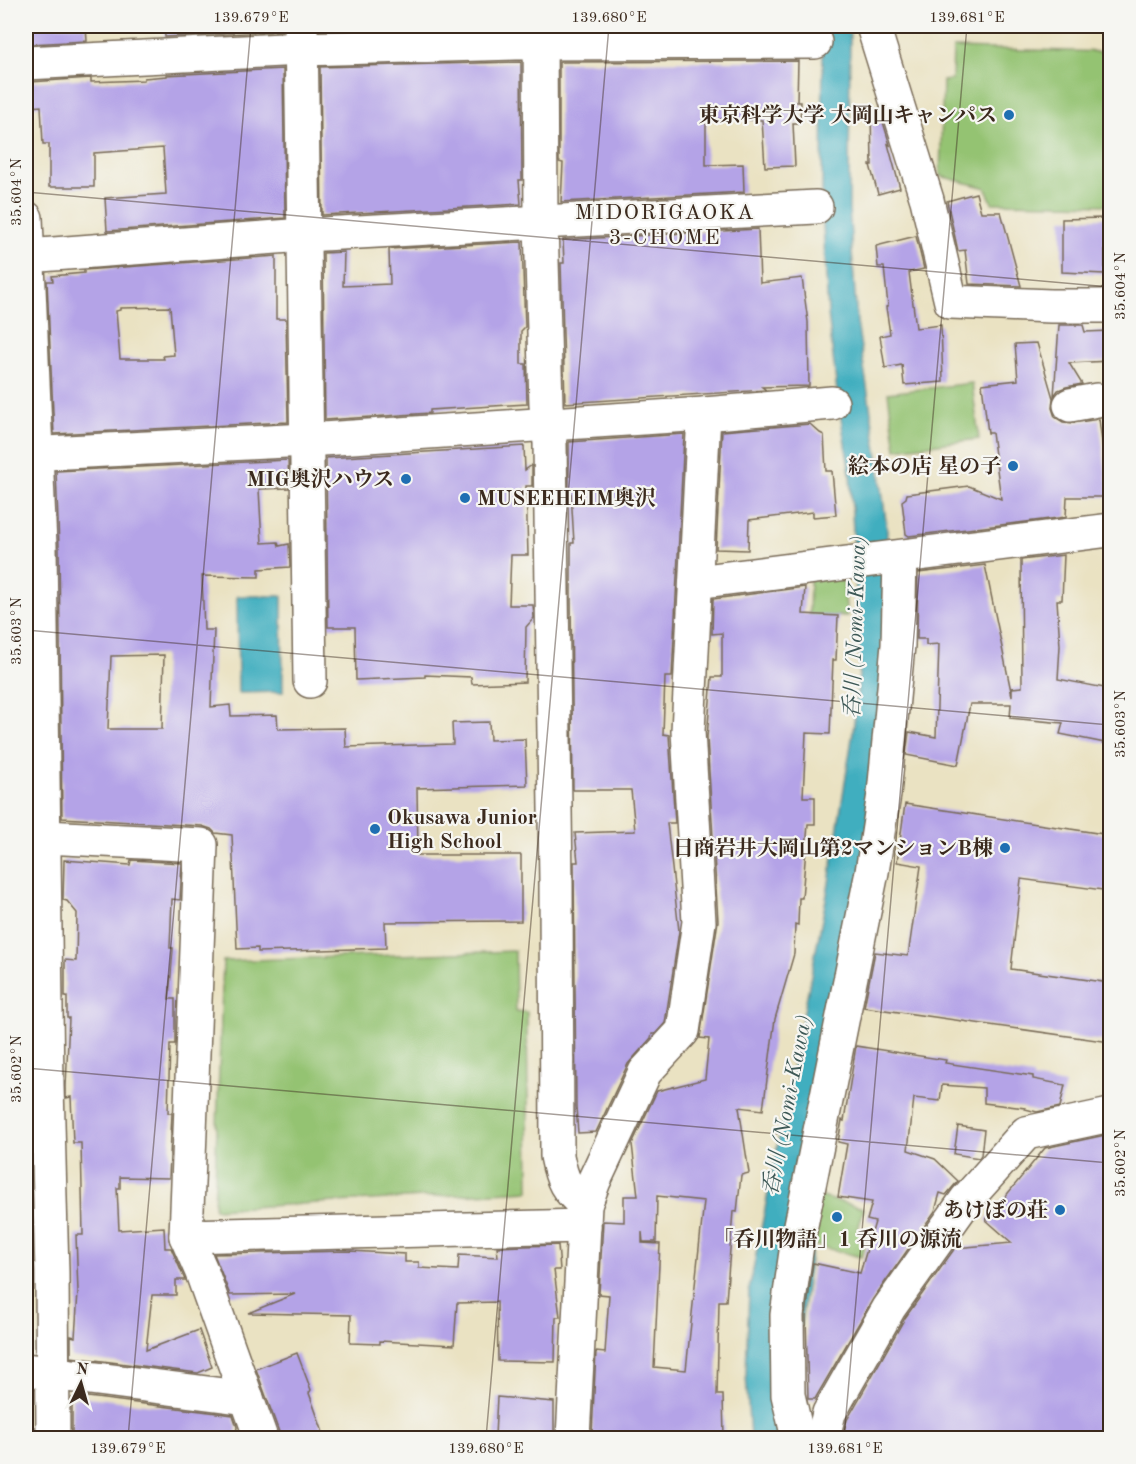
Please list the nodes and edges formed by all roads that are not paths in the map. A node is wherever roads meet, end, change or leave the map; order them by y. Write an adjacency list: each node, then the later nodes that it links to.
1 (873, 26): 11 (street)
2 (541, 34): 3 (street); 4 (street); 8 (street)
3 (302, 37): 5 (street); 9 (street)
4 (815, 42)
5 (26, 63)
6 (816, 207): 8 (street)
7 (26, 218): 10 (street)
8 (541, 223): 9 (street); 14 (street)
9 (304, 235): 10 (street); 15 (street)
10 (27, 256): 16 (street)
11 (1110, 306)
12 (832, 403): 13 (street)
13 (704, 414): 14 (street); 19 (street)
14 (549, 423): 15 (street); 23 (street)
15 (307, 440): 16 (street); 20 (street)
16 (31, 454): 21 (street)
17 (1110, 530): 18 (street)
18 (897, 557): 19 (street); 30 (street)
19 (696, 582): 23 (street)
20 (310, 681)
21 (35, 836): 24 (street); 25 (street)
22 (1110, 1115): 31 (street)
23 (585, 1216): 24 (street); 29 (street)
24 (186, 1236): 26 (street)
25 (39, 1372): 26 (street); 27 (street)
26 (247, 1398): 28 (street)
27 (53, 1438)
28 (261, 1438)
29 (573, 1438)
30 (798, 1438)
31 (823, 1438)

